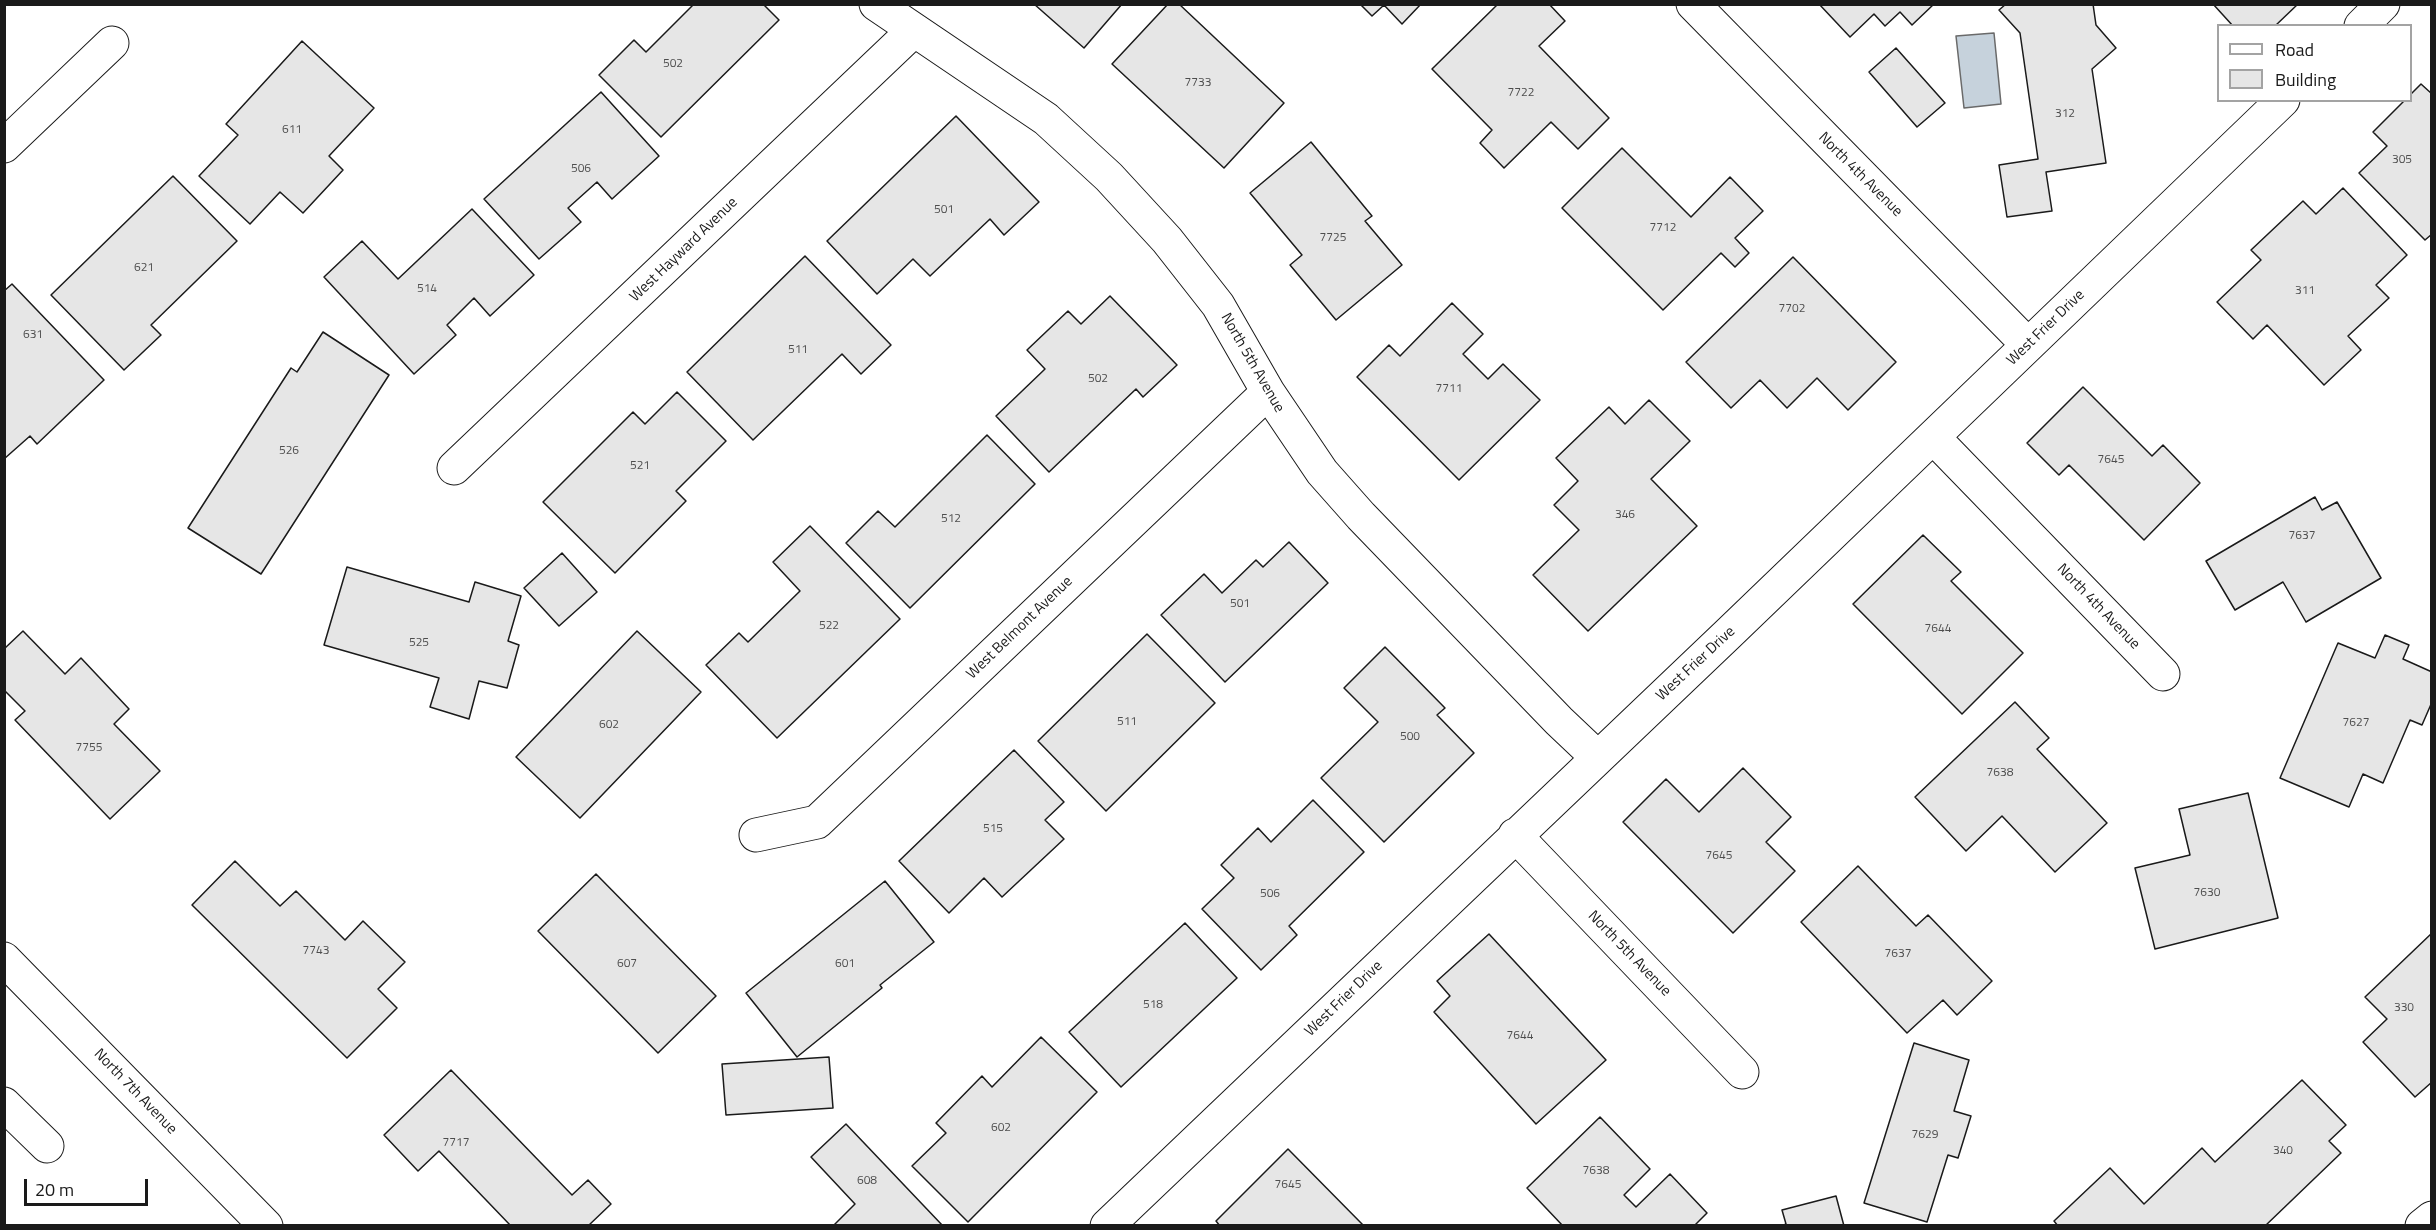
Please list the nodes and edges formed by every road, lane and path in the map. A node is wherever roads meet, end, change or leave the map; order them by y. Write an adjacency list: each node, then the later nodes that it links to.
1 (876, 4): 5 (street, North 5th Avenue)
2 (1693, 4): 9 (street, North 4th Avenue)
3 (2383, 4): 4 (street)
4 (2363, 24)
5 (913, 31): 10 (street, North 5th Avenue); 12 (street, West Hayward Avenue)
6 (112, 43): 8 (street)
7 (2281, 102): 9 (street, West Frier Drive)
8 (4, 146)
9 (2028, 345): 11 (street, West Frier Drive)
10 (1268, 392): 14 (street, North 5th Avenue); 15 (street, West Belmont Avenue)
11 (1933, 437): 13 (street, North 4th Avenue); 14 (street, West Frier Drive)
12 (454, 468)
13 (2163, 674)
14 (1597, 757): 16 (street, West Frier Drive)
15 (756, 835)
16 (1515, 835): 18 (street, North 5th Avenue); 23 (street, West Frier Drive)
17 (4, 959): 22 (street, North 7th Avenue)
18 (1742, 1072)
19 (4, 1104): 20 (street)
20 (47, 1146)
21 (2432, 1218): 24 (street)
22 (266, 1226)
23 (1107, 1226)
24 (2422, 1226)

